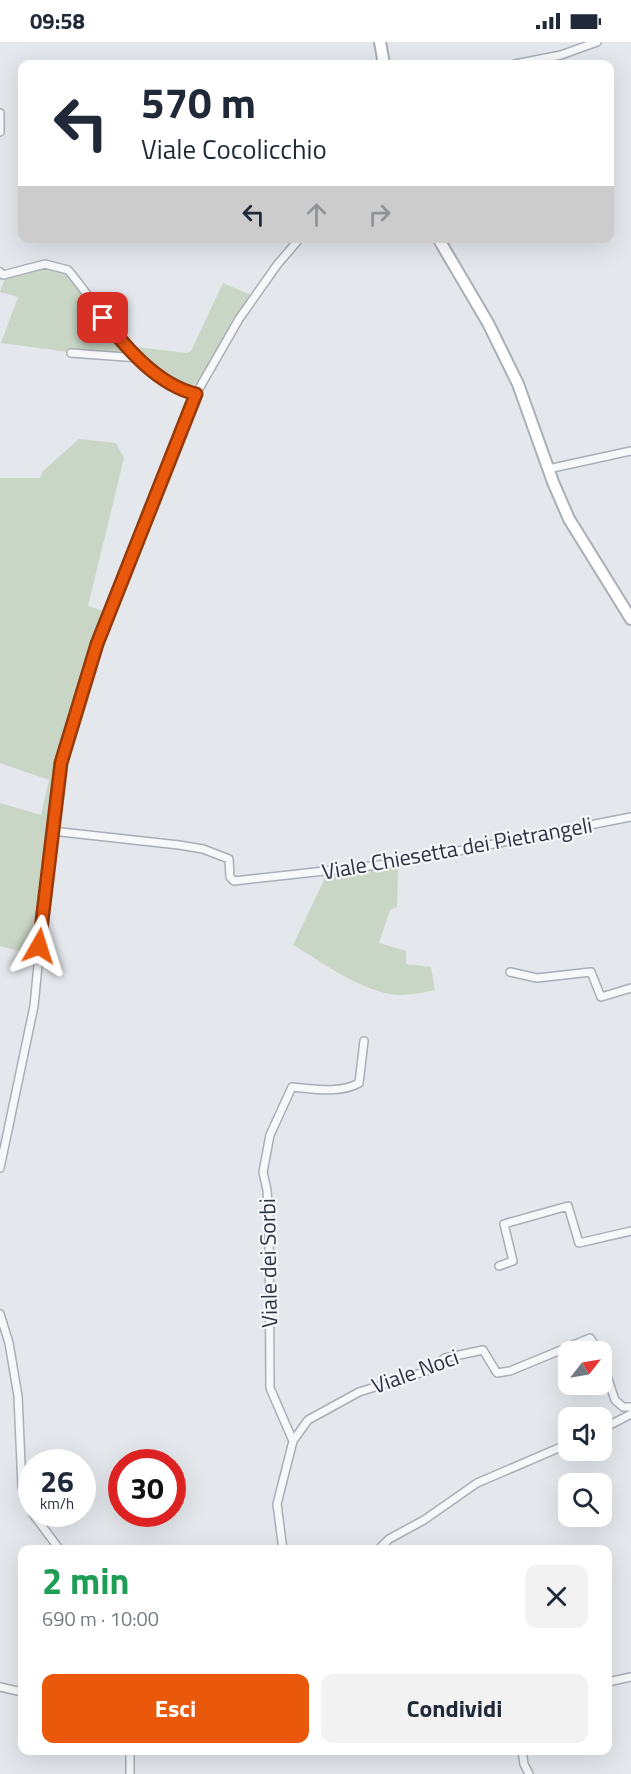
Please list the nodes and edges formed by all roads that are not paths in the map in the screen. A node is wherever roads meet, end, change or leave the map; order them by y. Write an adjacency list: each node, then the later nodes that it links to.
1 (380, 42): 3 (main road)
2 (597, 42): 4 (street)
3 (383, 60)
4 (535, 60)
5 (0, 113): 6 (street)
6 (0, 132)
7 (296, 243): 12 (street)
8 (441, 243): 14 (main road)
9 (0, 272): 11 (street)
10 (71, 353): 11 (street)
11 (139, 358): 12 (street)
12 (196, 394): 17 (street)
13 (631, 451): 14 (street)
14 (548, 469): 15 (main road)
15 (631, 619)
16 (631, 817): 17 (street, Viale Chiesetta dei Pietrangeli)
17 (52, 831): 21 (street)
18 (510, 972): 19 (street)
19 (631, 988)
20 (364, 1041): 30 (street, Viale dei Sorbi)
21 (0, 1168)
22 (631, 1231): 23 (street)
23 (499, 1266)
24 (0, 1314): 32 (street)
25 (558, 1351): 30 (street, Viale Noci)
26 (612, 1391): 27 (street)
27 (631, 1407)
28 (631, 1414): 29 (street)
29 (612, 1424)
30 (293, 1441): 35 (street)
31 (558, 1448): 36 (street)
32 (20, 1449)
33 (43, 1527): 34 (street)
34 (56, 1545)
35 (282, 1545)
36 (383, 1545)
37 (631, 1677): 38 (street)
38 (612, 1681)
39 (0, 1688): 40 (street)
40 (18, 1691)
41 (130, 1755): 43 (street)
42 (523, 1755): 44 (street)
43 (130, 1774)
44 (529, 1774)

